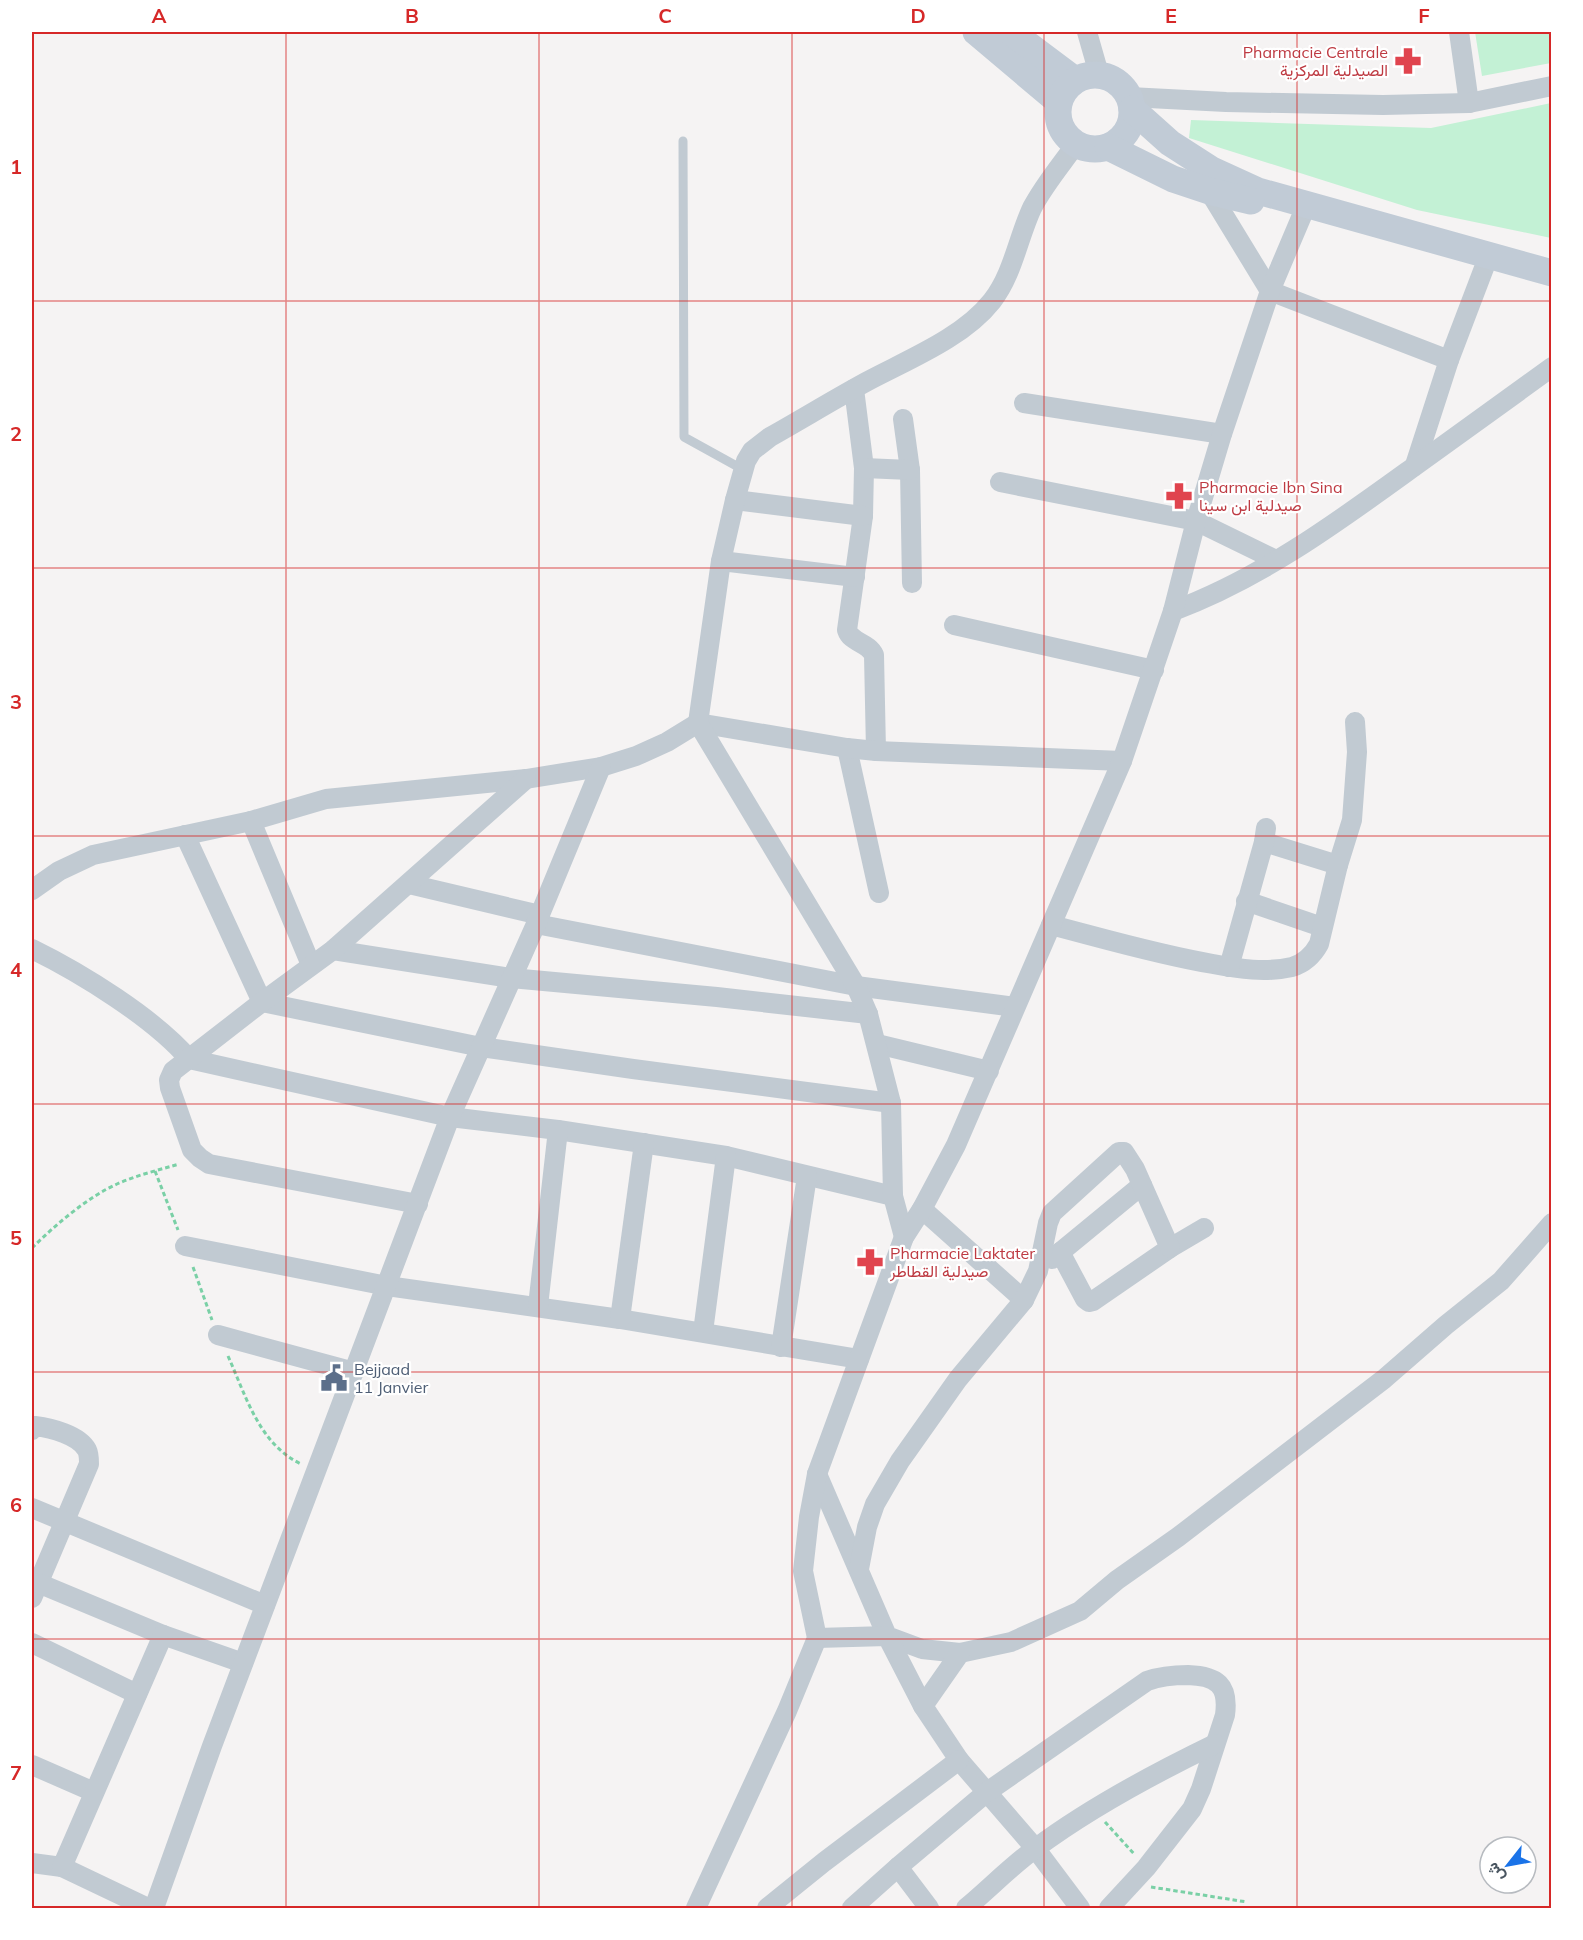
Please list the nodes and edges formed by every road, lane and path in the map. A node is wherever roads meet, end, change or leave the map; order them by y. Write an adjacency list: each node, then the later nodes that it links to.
1 (976, 32): 7 (main road)
2 (1011, 32): 5 (main road)
3 (1087, 32): 5 (street)
4 (1459, 32): 9 (street)
5 (1087, 77): 7 (main road); 8 (main road)
6 (1551, 86): 9 (street)
7 (1059, 102): 11 (main road)
8 (1130, 103): 9 (street); 12 (main road); 14 (main road)
9 (1469, 103)
10 (683, 141): 26 (lane)
11 (1076, 144): 12 (main road); 20 (street)
12 (1108, 147): 13 (main road)
13 (1209, 191): 14 (main road); 17 (street)
14 (1306, 206): 15 (main road); 17 (street)
15 (1489, 255): 16 (main road); 18 (street)
16 (1544, 267)
17 (1270, 291): 18 (street); 23 (street)
18 (1449, 360): 24 (street)
19 (1551, 367): 24 (street)
20 (854, 389): 25 (street); 26 (street)
21 (1024, 403): 23 (street)
22 (903, 419): 27 (street)
23 (1222, 434): 31 (street)
24 (1415, 465): 32 (street)
25 (864, 468): 27 (street); 30 (street)
26 (742, 469): 29 (street)
27 (910, 470): 35 (street)
28 (1000, 482): 31 (street)
29 (735, 500): 30 (street); 33 (street)
30 (863, 516): 34 (street)
31 (1197, 521): 32 (street); 36 (street)
32 (1276, 560): 36 (street)
33 (721, 561): 34 (street); 40 (street)
34 (855, 577): 42 (street)
35 (912, 583)
36 (1173, 611): 38 (street)
37 (954, 624): 38 (street)
38 (1154, 670): 43 (street)
39 (1355, 722): 48 (street)
40 (698, 723): 41 (street); 44 (street); 61 (street)
41 (847, 748): 42 (street); 51 (street)
42 (876, 751): 43 (street)
43 (1122, 761): 54 (street)
44 (601, 767): 45 (street); 53 (street)
45 (526, 779): 46 (street); 49 (street)
46 (251, 821): 47 (street); 58 (street)
47 (185, 835): 50 (street); 62 (street)
48 (1338, 865): 52 (street); 55 (street)
49 (409, 885): 53 (street); 57 (street)
50 (32, 890)
51 (879, 893)
52 (1246, 902): 55 (street); 59 (street)
53 (538, 920): 60 (street); 61 (street)
54 (1051, 925): 59 (street); 63 (street)
55 (1322, 927): 59 (street)
56 (32, 949): 67 (street)
57 (333, 950): 58 (street); 60 (street)
58 (311, 965): 62 (street)
59 (1229, 967)
60 (511, 978): 64 (street); 66 (street)
61 (856, 986): 63 (street); 64 (street)
62 (262, 1002): 66 (street); 67 (street)
63 (1015, 1007): 68 (street)
64 (868, 1014): 65 (street)
65 (877, 1044): 68 (street); 69 (street)
66 (481, 1047): 69 (street); 70 (street)
67 (189, 1059): 70 (street); 74 (street)
68 (989, 1071): 79 (street)
69 (891, 1103): 77 (street)
70 (450, 1117): 71 (street); 78 (street)
71 (558, 1130): 72 (street); 90 (street)
72 (644, 1143): 73 (street); 91 (street)
73 (726, 1156): 75 (street); 92 (street)
74 (200, 1158): 78 (street); 84 (path)
75 (807, 1176): 77 (street); 94 (street)
76 (1142, 1185): 85 (street); 86 (street); 87 (street)
77 (892, 1196): 82 (street)
78 (418, 1204): 88 (street)
79 (922, 1209): 82 (street); 89 (street)
80 (1551, 1222): 108 (street)
81 (1204, 1228): 85 (street)
82 (904, 1237): 95 (street)
83 (185, 1246): 88 (street)
84 (32, 1248)
85 (1170, 1248): 86 (street)
86 (1060, 1252): 87 (street)
87 (1038, 1271): 89 (street)
88 (387, 1286): 90 (street); 96 (street)
89 (1024, 1300): 101 (street)
90 (538, 1306): 91 (street)
91 (620, 1319): 92 (street)
92 (703, 1332): 94 (street)
93 (218, 1335): 96 (street)
94 (781, 1347): 95 (street)
95 (859, 1359): 98 (street)
96 (354, 1372): 103 (street)
97 (32, 1430): 100 (street)
98 (817, 1474): 101 (street); 106 (street)
99 (32, 1508): 100 (street)
100 (65, 1522): 102 (street); 103 (street)
101 (859, 1569): 105 (street)
102 (35, 1590): 104 (street)
103 (265, 1605): 109 (street)
104 (162, 1635): 109 (street); 110 (street)
105 (887, 1636): 106 (street); 108 (street); 111 (street)
106 (817, 1638): 127 (street)
107 (32, 1642): 110 (street)
108 (960, 1653): 111 (street)
109 (243, 1663): 126 (street)
110 (137, 1694): 115 (street)
111 (923, 1706): 113 (street)
112 (1215, 1744): 116 (street); 117 (street); 122 (street)
113 (959, 1760): 116 (street); 128 (street)
114 (32, 1765): 115 (street)
115 (94, 1792): 120 (street)
116 (987, 1792): 118 (street); 121 (street)
117 (1095, 1810): 118 (street); 122 (path)
118 (1035, 1848): 131 (street); 132 (street)
119 (32, 1863): 120 (street)
120 (62, 1867): 125 (street)
121 (898, 1867): 129 (street); 130 (street)
122 (1146, 1868): 123 (street)
123 (1131, 1884): 124 (path); 133 (street)
124 (1247, 1902)
125 (148, 1908)
126 (154, 1908)
127 (696, 1908)
128 (767, 1908)
129 (852, 1908)
130 (929, 1908)
131 (966, 1908)
132 (1080, 1908)
133 (1109, 1908)

